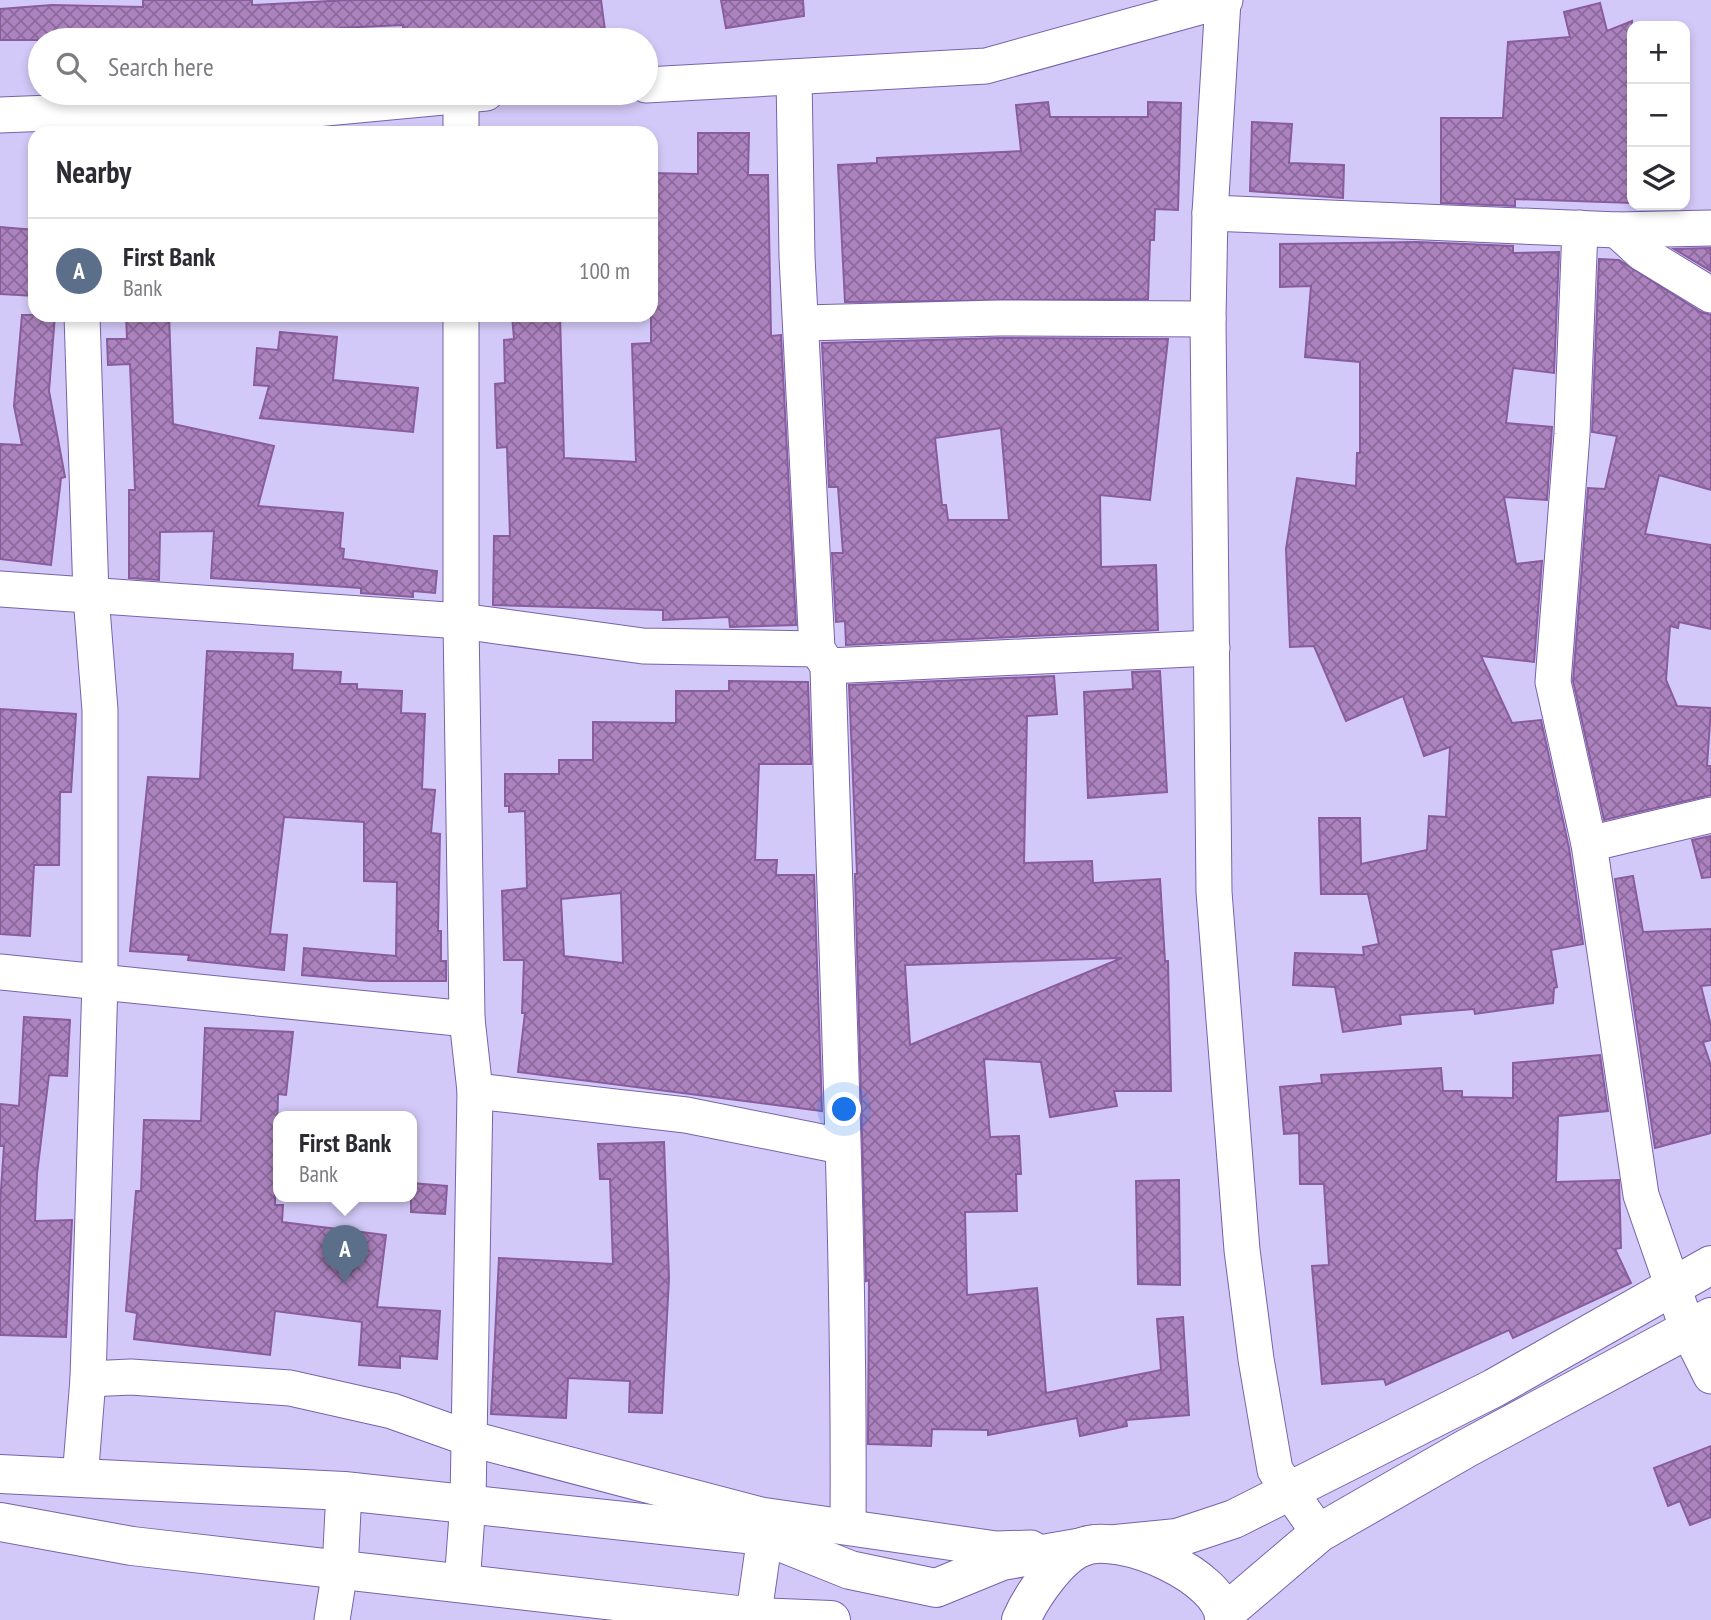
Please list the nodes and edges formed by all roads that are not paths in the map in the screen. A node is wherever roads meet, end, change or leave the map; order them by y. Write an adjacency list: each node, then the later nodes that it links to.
1 (1224, 0): 2 (street); 9 (street)
2 (794, 77): 3 (street); 17 (street)
3 (658, 84)
4 (353, 105): 7 (street)
5 (470, 105): 8 (street)
6 (0, 116): 7 (street)
7 (76, 123)
8 (463, 126)
9 (1210, 213): 10 (street); 14 (street)
10 (1580, 228): 12 (street); 24 (street)
11 (1711, 228): 12 (street)
12 (1617, 230): 13 (street)
13 (1711, 295)
14 (1208, 319): 17 (street); 21 (street)
15 (82, 322): 19 (street)
16 (461, 322): 20 (street)
17 (803, 323): 22 (street)
18 (0, 589): 19 (street)
19 (90, 596): 20 (street); 26 (street)
20 (461, 621): 22 (street); 27 (street)
21 (1212, 648): 22 (street); 39 (street)
22 (822, 657): 29 (street)
23 (1711, 815): 24 (street)
24 (1589, 844): 31 (street)
25 (0, 972): 26 (street)
26 (100, 982): 27 (street); 34 (street)
27 (467, 1019): 28 (street)
28 (475, 1091): 29 (street); 35 (street)
29 (841, 1146): 42 (street)
30 (1711, 1265): 31 (main road)
31 (1673, 1285): 32 (street); 39 (main road)
32 (1700, 1324): 33 (street); 43 (main road)
33 (1711, 1376)
34 (89, 1379): 35 (street); 37 (street)
35 (468, 1438): 40 (street); 42 (street)
36 (0, 1474): 37 (main road)
37 (80, 1479): 38 (main road)
38 (344, 1491): 40 (main road); 46 (street)
39 (1289, 1491): 43 (street); 45 (main road)
40 (468, 1502): 44 (main road); 47 (street)
41 (0, 1522): 46 (main road)
42 (848, 1527): 45 (street)
43 (1319, 1534): 48 (main road)
44 (765, 1536): 45 (main road); 49 (street)
45 (1099, 1545): 48 (main road); 52 (main road)
46 (340, 1570): 47 (main road); 50 (street)
47 (462, 1584): 49 (main road)
48 (1224, 1617)
49 (754, 1619): 51 (main road)
50 (332, 1620)
51 (831, 1620)
52 (1021, 1620)

